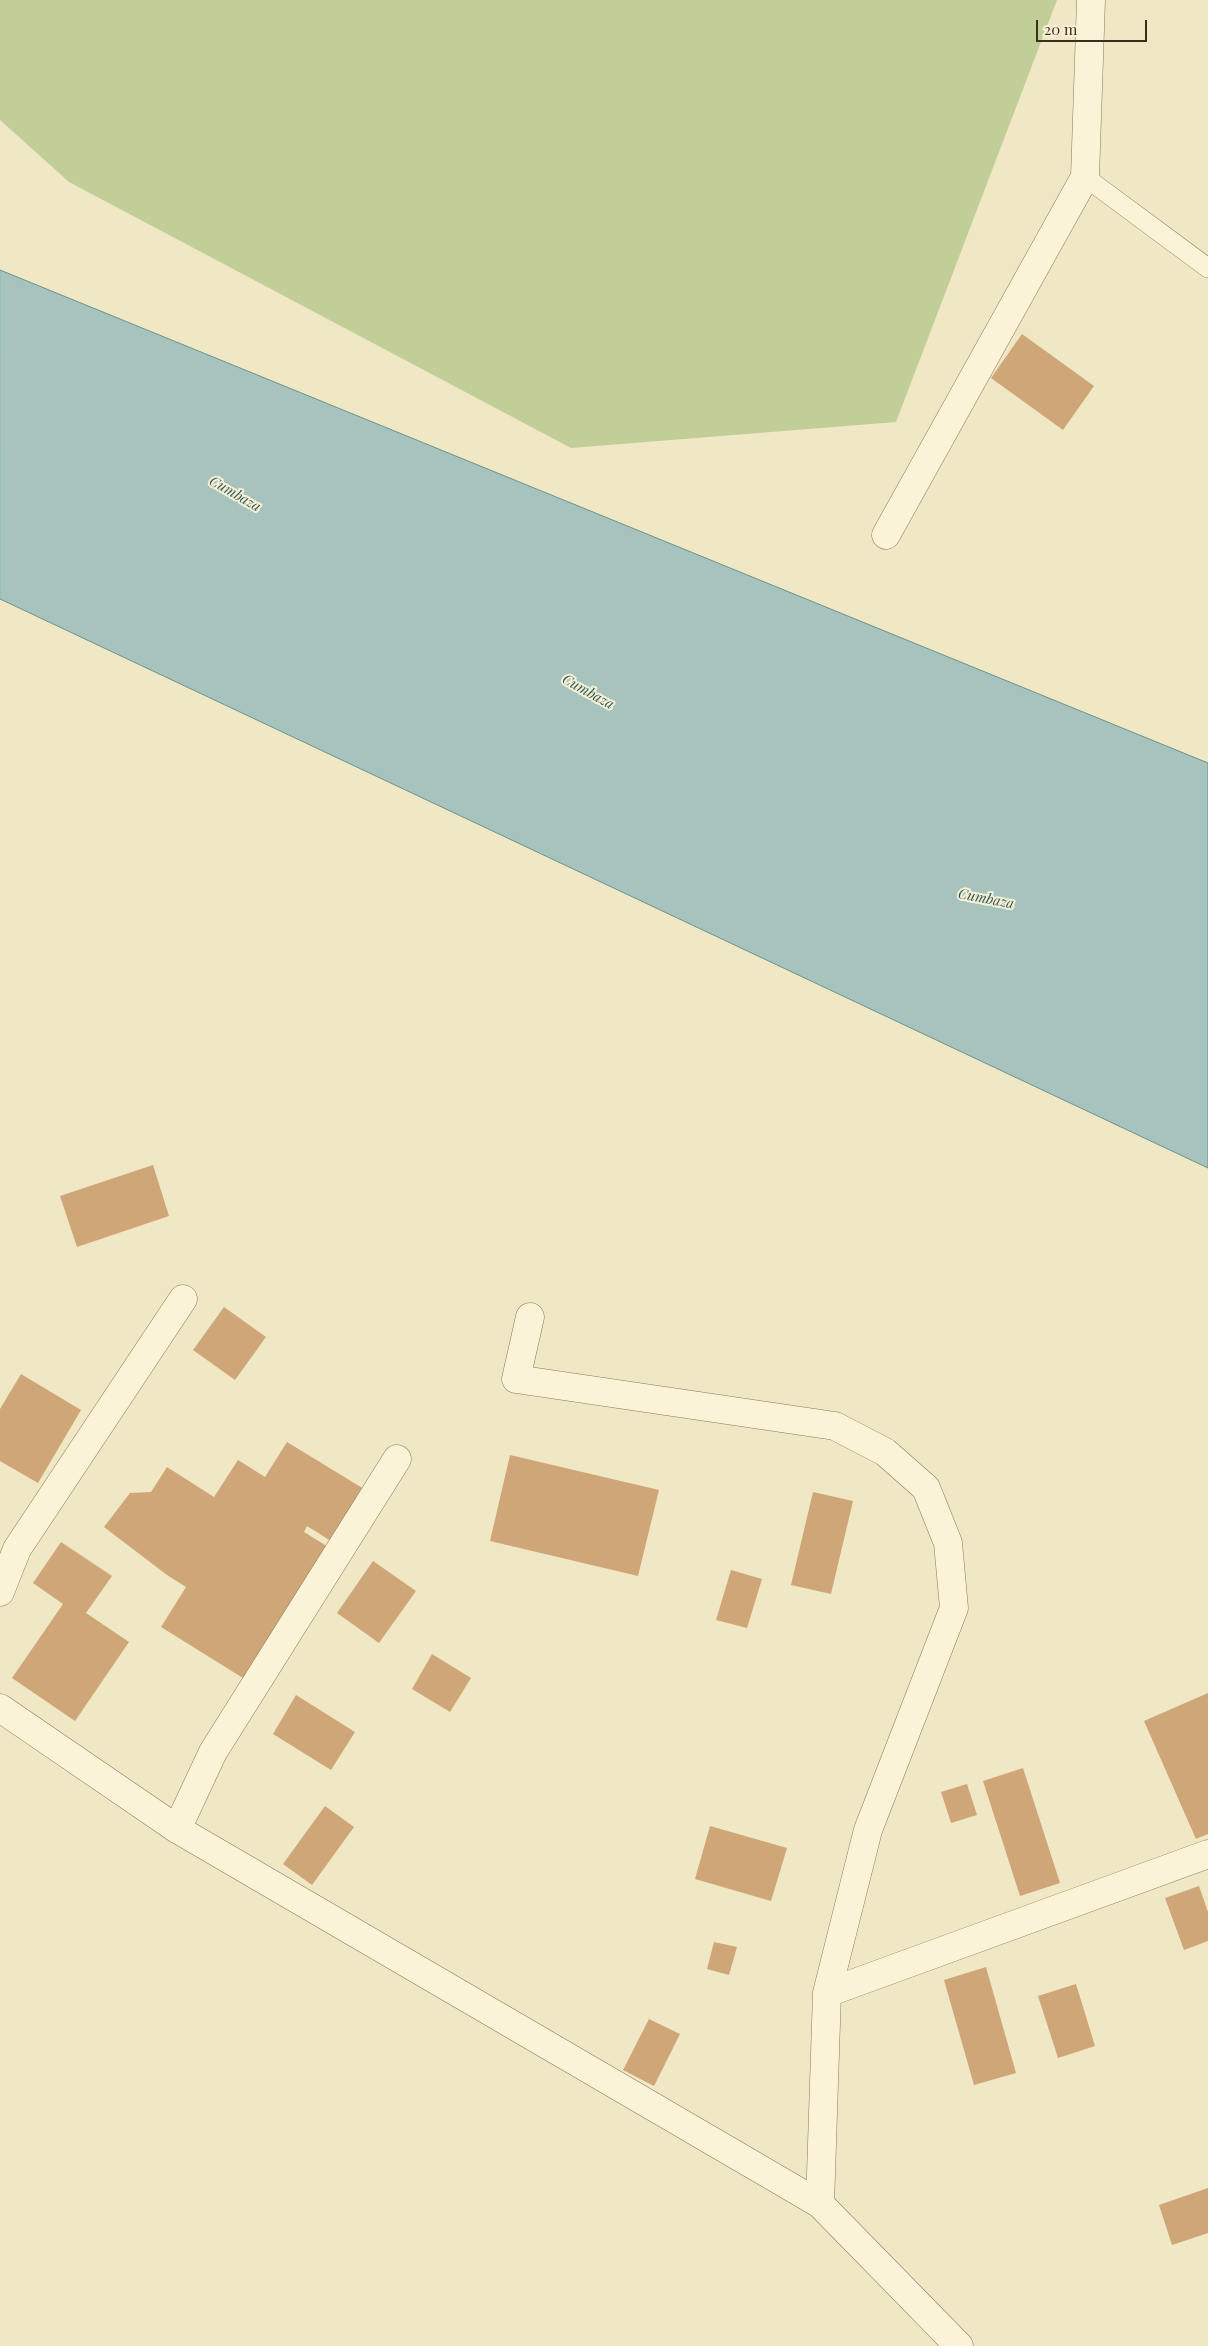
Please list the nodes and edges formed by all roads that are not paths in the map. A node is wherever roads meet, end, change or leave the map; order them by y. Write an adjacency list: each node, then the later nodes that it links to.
1 (1091, 0): 2 (street)
2 (1085, 177): 3 (lane); 4 (street)
3 (1208, 268)
4 (886, 535)
5 (183, 1299): 8 (street)
6 (530, 1317): 12 (street)
7 (397, 1459): 10 (street)
8 (0, 1592)
9 (0, 1708): 10 (street)
10 (177, 1829): 13 (street)
11 (1208, 1854): 12 (street)
12 (827, 1993): 13 (street)
13 (820, 2204): 14 (street)
14 (959, 2346)

